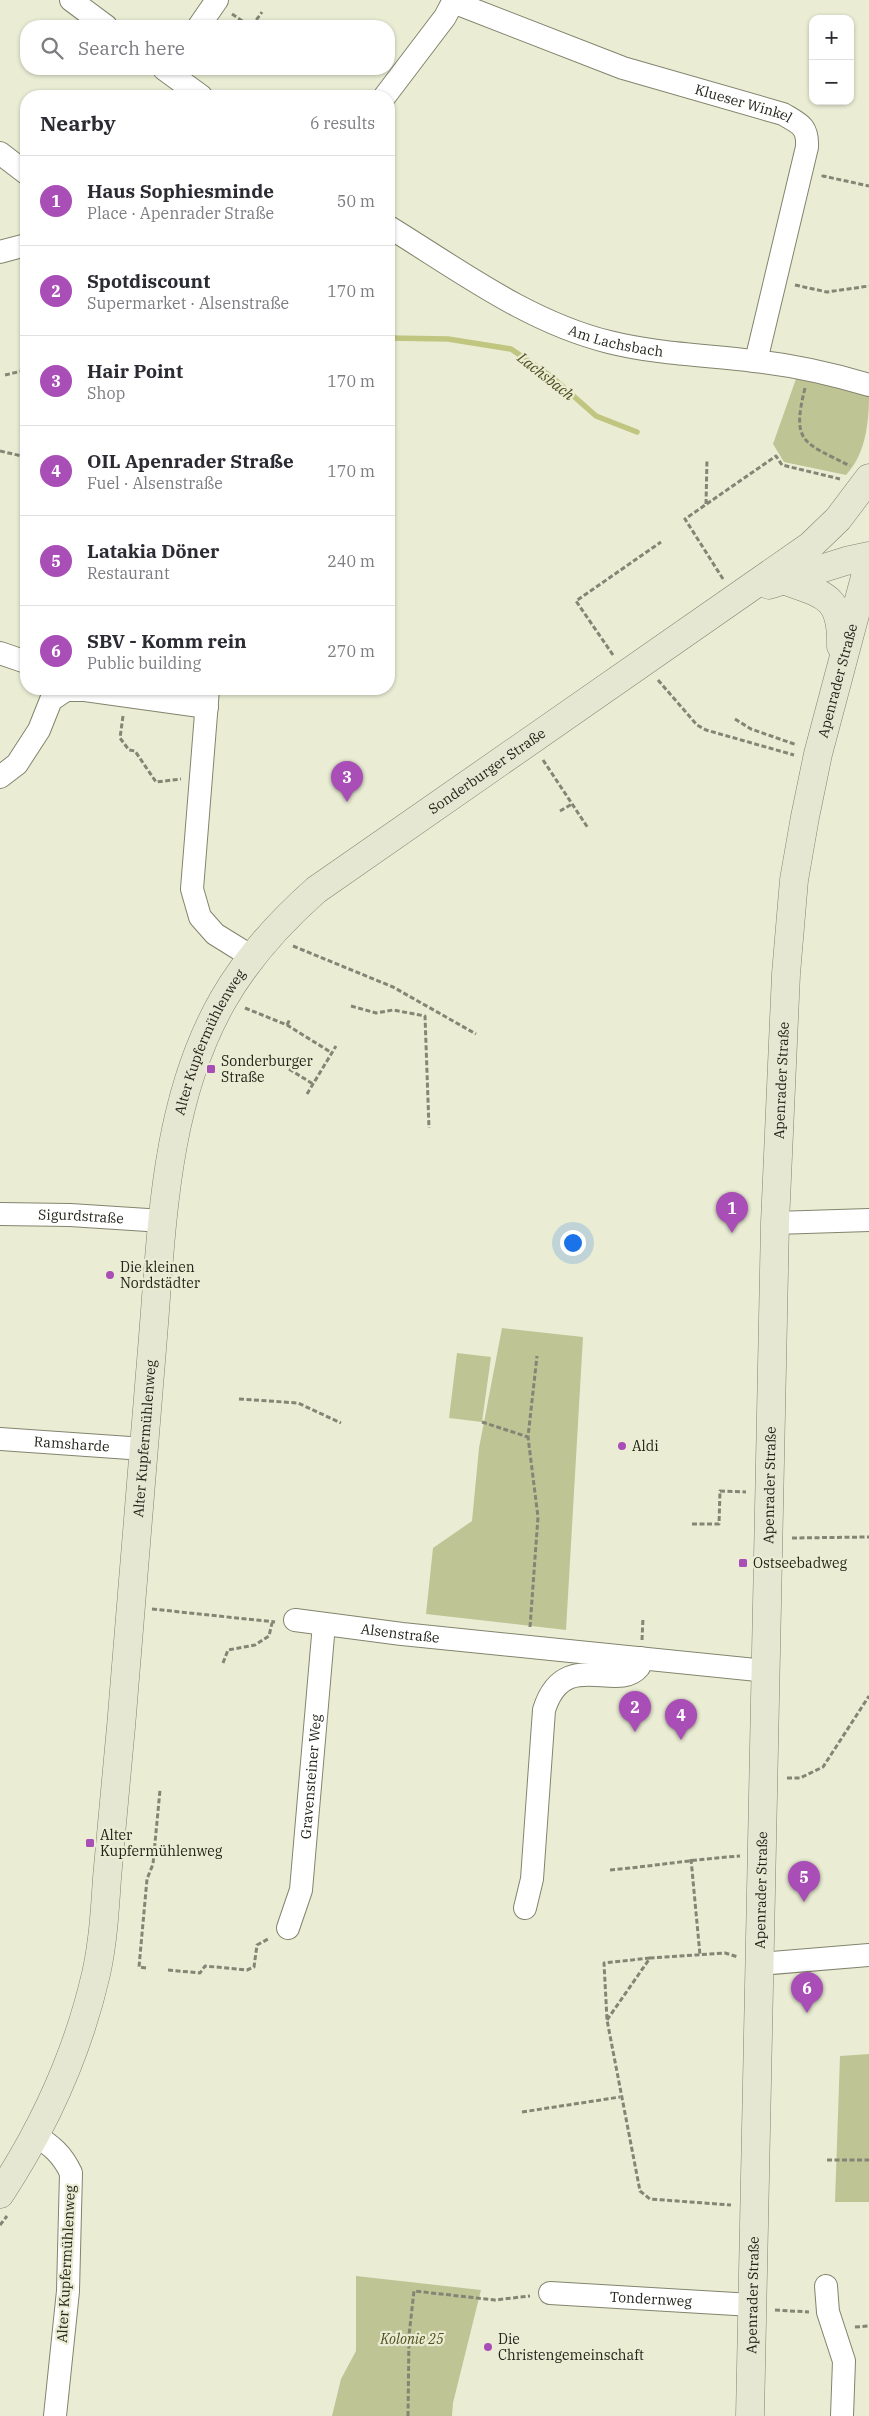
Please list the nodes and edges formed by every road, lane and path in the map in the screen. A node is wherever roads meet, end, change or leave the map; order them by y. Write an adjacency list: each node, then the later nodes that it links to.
1 (71, 0): 5 (street)
2 (217, 0): 6 (street)
3 (454, 1): 10 (street); 18 (street, Klueser Winkel)
4 (262, 12): 7 (path)
5 (98, 20)
6 (203, 20)
7 (256, 20)
8 (174, 75): 9 (street)
9 (193, 90)
10 (390, 90)
11 (0, 152): 12 (street)
12 (20, 168)
13 (821, 184): 14 (path)
14 (869, 186)
15 (395, 231): 20 (street, Am Lachsbach)
16 (20, 247): 17 (street)
17 (0, 252)
18 (775, 280): 19 (path); 20 (street, Klueser Winkel)
19 (869, 286)
20 (756, 361): 22 (street, Am Lachsbach)
21 (20, 371): 23 (path)
22 (810, 371): 24 (street, Am Lachsbach); 28 (path)
23 (5, 375)
24 (869, 385)
25 (0, 451): 26 (path)
26 (20, 456)
27 (707, 459): 29 (path)
28 (860, 478): 29 (path); 31 (street, Sonderburger Straße)
29 (706, 504): 35 (path)
30 (661, 542): 39 (path)
31 (810, 546): 32 (street, Sonderburger Straße); 35 (street, Sonderburger Straße)
32 (869, 555): 34 (street, Sonderburger Straße)
33 (869, 562): 38 (street, Apenrader Straße)
34 (783, 580): 35 (street, Sonderburger Straße); 38 (street)
35 (736, 599): 39 (street, Sonderburger Straße)
36 (0, 653): 37 (street)
37 (20, 660)
38 (841, 667): 69 (street, Apenrader Straße)
39 (626, 674): 54 (street, Sonderburger Straße)
40 (660, 683): 47 (path)
41 (58, 695): 49 (street)
42 (119, 695): 43 (street)
43 (126, 696): 44 (street); 50 (path)
44 (208, 698): 50 (street, Alter Kupfermühlenweg)
45 (735, 719): 46 (path)
46 (787, 740)
47 (784, 752)
48 (543, 760): 51 (path)
49 (0, 777)
50 (200, 778): 54 (street, Alter Kupfermühlenweg)
51 (572, 804): 52 (path); 53 (path)
52 (560, 811)
53 (588, 828)
54 (260, 946): 55 (street, Alter Kupfermühlenweg); 59 (path)
55 (224, 999): 58 (path); 68 (street, Alter Kupfermühlenweg)
56 (351, 1006): 65 (path)
57 (290, 1019): 58 (path)
58 (287, 1025): 61 (path)
59 (476, 1034)
60 (336, 1046): 61 (path)
61 (332, 1052): 63 (path)
62 (289, 1069): 63 (path)
63 (314, 1084): 64 (path)
64 (307, 1094)
65 (429, 1128)
66 (0, 1214): 68 (street, Sigurdstraße)
67 (869, 1220): 69 (street)
68 (163, 1222): 76 (street, Alter Kupfermühlenweg)
69 (775, 1223): 77 (street, Apenrader Straße)
70 (536, 1356): 74 (path)
71 (239, 1400): 73 (path)
72 (482, 1422): 74 (path)
73 (341, 1423)
74 (528, 1437): 85 (path)
75 (0, 1439): 76 (street, Ramsharde)
76 (144, 1449): 106 (street, Alter Kupfermühlenweg)
77 (770, 1493): 78 (path); 88 (street, Apenrader Straße)
78 (692, 1524)
79 (869, 1537): 80 (path)
80 (804, 1538)
81 (161, 1610): 83 (path)
82 (295, 1620): 83 (path); 84 (street, Alsenstraße)
83 (272, 1623): 87 (path)
84 (324, 1624): 85 (street, Alsenstraße); 96 (street, Gravensteiner Weg)
85 (529, 1648): 86 (street, Alsenstraße)
86 (640, 1658): 88 (street, Alsenstraße); 95 (street)
87 (223, 1663)
88 (766, 1671): 90 (street, Apenrader Straße)
89 (869, 1696): 90 (path)
90 (764, 1778): 100 (street, Apenrader Straße)
91 (160, 1790): 101 (path)
92 (739, 1856): 93 (path)
93 (691, 1859): 94 (path); 97 (path)
94 (610, 1870)
95 (525, 1908)
96 (288, 1928): 102 (path)
97 (700, 1955): 99 (path); 100 (path)
98 (869, 1955): 100 (street)
99 (650, 1958): 103 (path); 103 (path)
100 (760, 1964): 110 (street, Apenrader Straße)
101 (146, 1968)
102 (168, 1970)
103 (607, 2020): 104 (path)
104 (620, 2097): 105 (path); 110 (path)
105 (522, 2112)
106 (35, 2135): 109 (street); 115 (street, Alter Kupfermühlenweg)
107 (827, 2160): 108 (path)
108 (869, 2160)
109 (0, 2194)
110 (754, 2207): 113 (street, Apenrader Straße)
111 (826, 2286): 114 (street)
112 (550, 2293): 113 (street, Tondernweg); 116 (path)
113 (752, 2305): 114 (path); 117 (street, Apenrader Straße)
114 (828, 2312): 118 (street)
115 (55, 2416)
116 (408, 2416)
117 (750, 2416)
118 (842, 2416)

